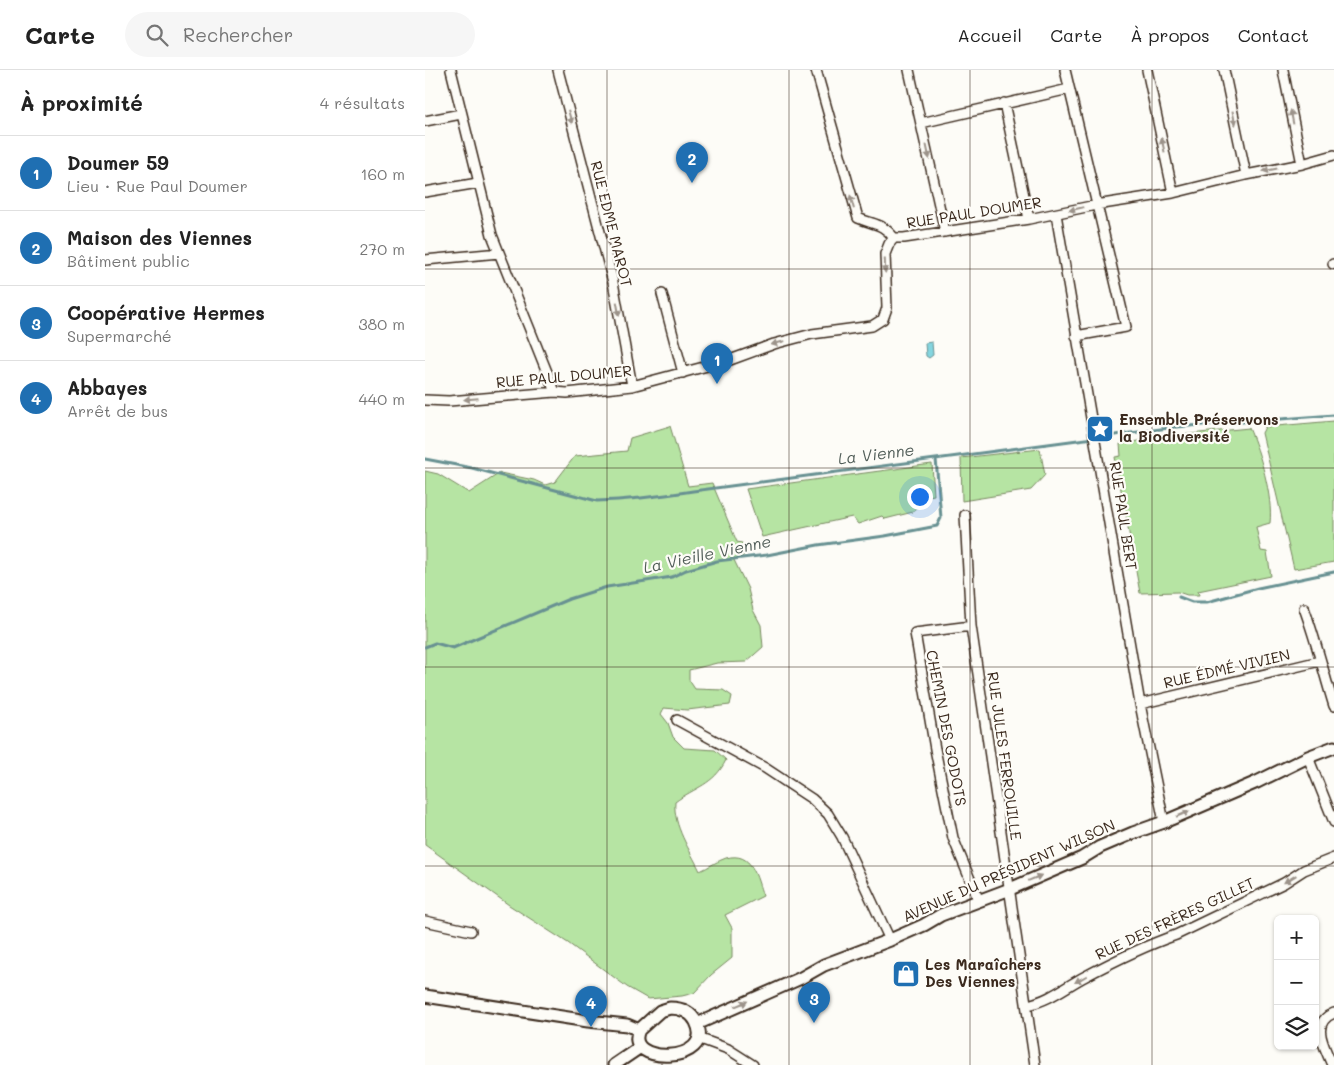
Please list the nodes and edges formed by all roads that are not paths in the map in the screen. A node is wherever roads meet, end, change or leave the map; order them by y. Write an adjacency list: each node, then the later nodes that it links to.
1 (451, 70): 11 (street)
2 (558, 70): 30 (street, RUE EDME MAROT, one-way to 30)
3 (816, 70): 24 (street, one-way to 3)
4 (909, 70): 13 (street)
5 (1065, 70): 9 (street)
6 (1147, 70): 19 (street, one-way to 6)
7 (1224, 70): 16 (street, one-way to 16)
8 (1283, 70): 15 (street, one-way to 8)
9 (1069, 90): 10 (street); 20 (street)
10 (1004, 103): 13 (street); 22 (street)
11 (461, 114): 12 (street); 17 (street)
12 (425, 121)
13 (921, 123): 23 (street, one-way to 23)
14 (1334, 155): 15 (street, RUE PAUL DOUMER)
15 (1302, 164): 16 (street, RUE PAUL DOUMER, one-way to 16)
16 (1246, 175): 19 (street, RUE PAUL DOUMER)
17 (478, 183): 18 (street); 25 (street)
18 (425, 192)
19 (1173, 193): 20 (street, RUE PAUL DOUMER)
20 (1096, 205): 21 (street, RUE PAUL DOUMER, one-way to 21); 28 (street)
21 (1056, 214): 22 (street, RUE PAUL DOUMER); 28 (street, RUE PAUL BERT)
22 (1029, 219): 23 (street, RUE PAUL DOUMER)
23 (945, 232): 24 (street, RUE PAUL DOUMER)
24 (894, 238): 29 (street, RUE PAUL DOUMER, one-way to 29)
25 (499, 253): 26 (street); 31 (street)
26 (425, 260)
27 (662, 294): 29 (street)
28 (1077, 336): 37 (street, RUE PAUL BERT)
29 (683, 373): 30 (street, RUE PAUL DOUMER)
30 (632, 386): 31 (street, RUE PAUL DOUMER)
31 (555, 392): 32 (street, RUE PAUL DOUMER, one-way to 32)
32 (425, 400)
33 (965, 515): 35 (street)
34 (1304, 608): 36 (street)
35 (971, 626): 45 (street, RUE JULES FERROUILLE); 46 (street, CHEMIN DES GODOTS)
36 (1320, 661): 37 (street, RUE ÉDMÉ VIVIEN); 38 (street)
37 (1140, 704): 42 (street, RUE PAUL BERT)
38 (1334, 706)
39 (677, 720): 49 (street)
40 (1334, 747): 41 (street, AVENUE DU PRÉSIDENT WILSON)
41 (1308, 757): 42 (street, AVENUE DU PRÉSIDENT WILSON, one-way to 41); 43 (street)
42 (1164, 822): 45 (street, AVENUE DU PRÉSIDENT WILSON, one-way to 42)
43 (1334, 822)
44 (1334, 858): 51 (street, RUE DES FRÈRES GILLET, one-way to 51)
45 (1009, 889): 46 (street, AVENUE DU PRÉSIDENT WILSON); 51 (street, RUE JULES FERROUILLE)
46 (979, 901): 49 (street, AVENUE DU PRÉSIDENT WILSON)
47 (425, 921): 48 (street)
48 (471, 931)
49 (891, 940): 53 (street, AVENUE DU PRÉSIDENT WILSON, one-way to 49)
50 (426, 997): 54 (street)
51 (1027, 1005): 61 (street, RUE JULES FERROUILLE)
52 (1334, 1013): 62 (street)
53 (697, 1024): 54 (street); 55 (street)
54 (639, 1030): 56 (street)
55 (698, 1038): 57 (street); 60 (street)
56 (639, 1048): 58 (street); 59 (street)
57 (682, 1061): 58 (street)
58 (660, 1062)
59 (614, 1065)
60 (753, 1065)
61 (1035, 1065)
62 (1332, 1065)

